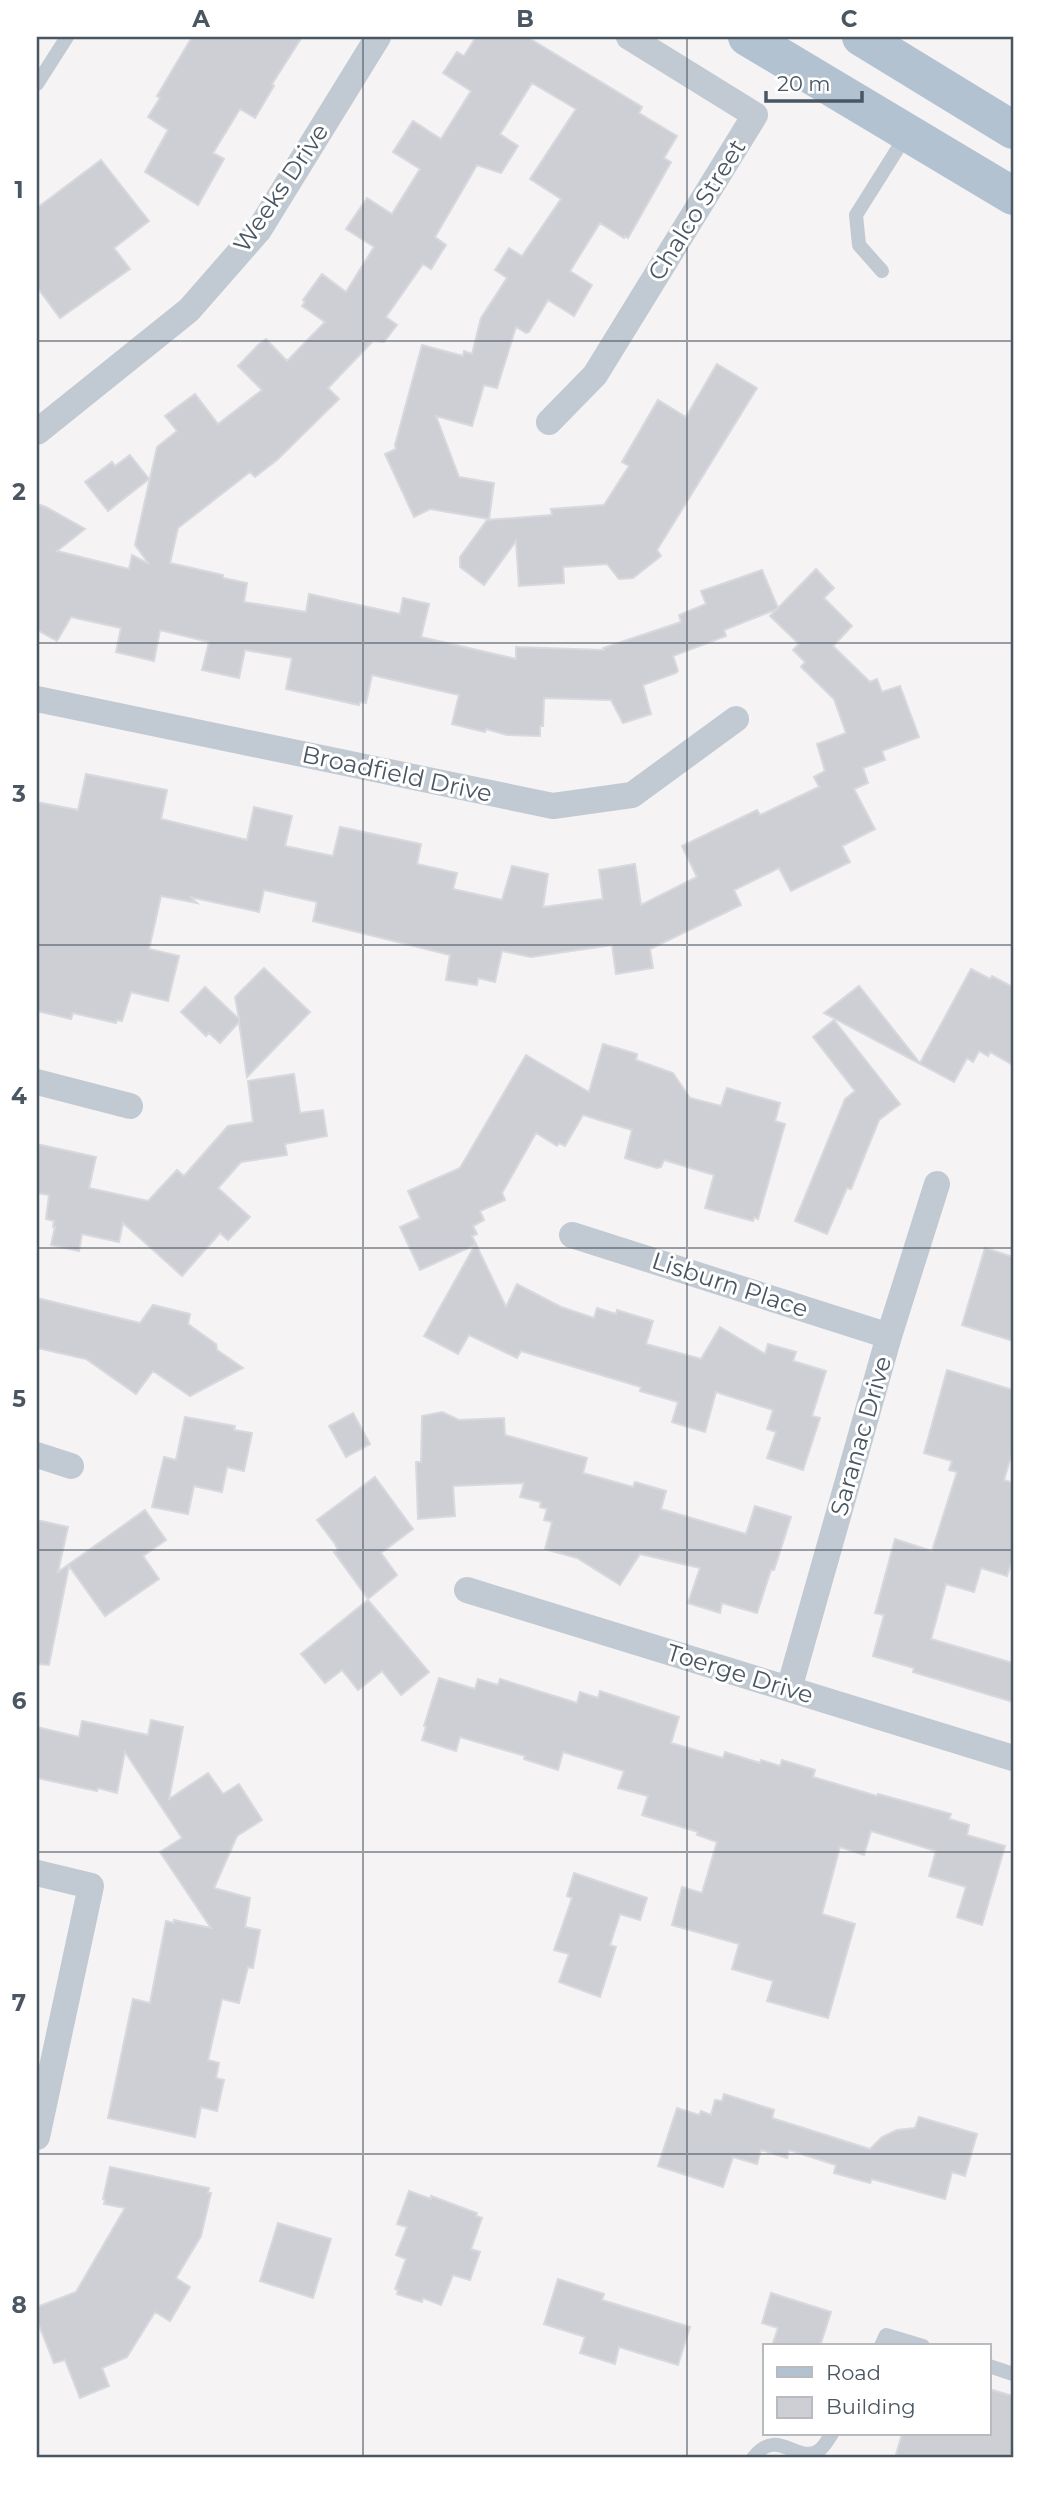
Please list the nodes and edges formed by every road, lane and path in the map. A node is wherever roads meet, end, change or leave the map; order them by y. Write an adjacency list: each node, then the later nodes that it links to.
1 (66, 37): 6 (lane)
2 (378, 37): 12 (street, Weeks Drive)
3 (629, 37): 11 (street, Chalco Street)
4 (747, 37): 8 (main road)
5 (861, 37): 7 (main road)
6 (37, 83)
7 (1013, 130)
8 (908, 133): 9 (main road); 10 (lane)
9 (1013, 196)
10 (882, 271)
11 (549, 422)
12 (37, 432)
13 (37, 699): 14 (street, Broadfield Drive)
14 (736, 719)
15 (37, 1082): 16 (street)
16 (130, 1105)
17 (936, 1184): 19 (street, Saranac Drive)
18 (572, 1235): 19 (street, Lisburn Place)
19 (889, 1336): 23 (street, Saranac Drive)
20 (37, 1455): 21 (street)
21 (71, 1466)
22 (467, 1590): 23 (street, Toerge Drive)
23 (789, 1689): 24 (street, Toerge Drive)
24 (1013, 1758)
25 (37, 1873): 26 (street)
26 (37, 2137)
27 (882, 2344): 28 (lane)
28 (916, 2344)
29 (990, 2366): 30 (lane)
30 (1013, 2374)
31 (831, 2436): 32 (lane)
32 (753, 2458)

